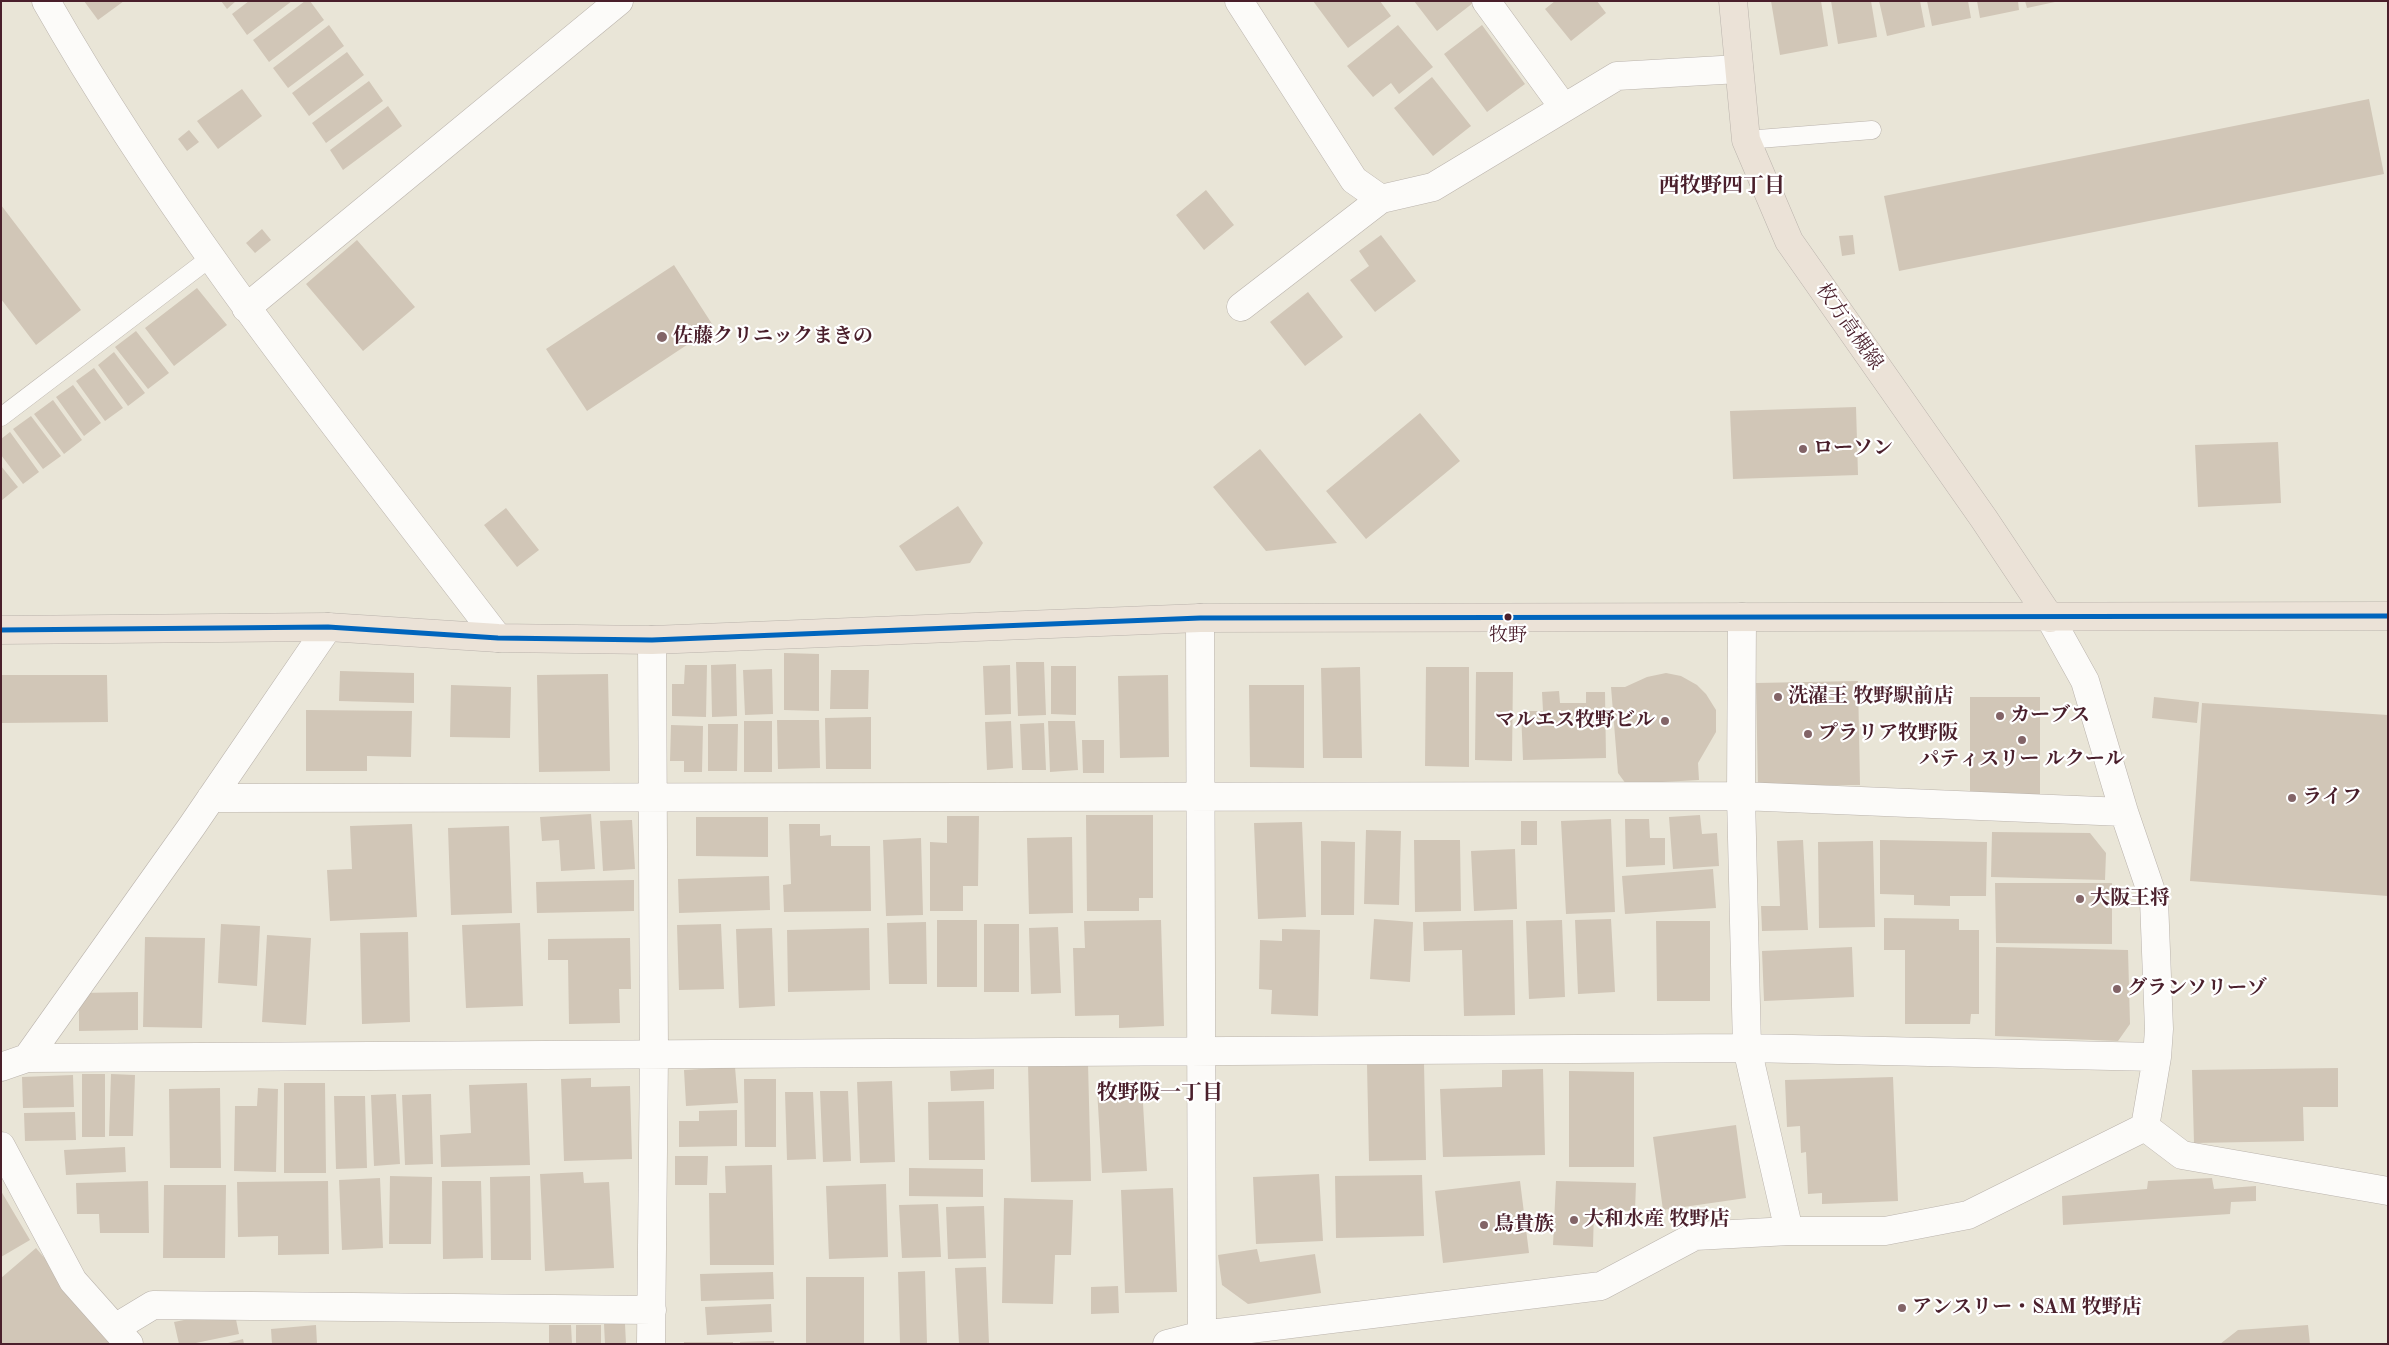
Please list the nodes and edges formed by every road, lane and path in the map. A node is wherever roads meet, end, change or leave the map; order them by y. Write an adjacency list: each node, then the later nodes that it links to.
1 (46, 1): 11 (street)
2 (619, 1): 13 (street)
3 (1239, 1): 10 (street)
4 (1486, 1): 7 (street)
5 (1733, 1): 6 (main road, 枚方高槻線)
6 (1739, 69): 7 (street); 9 (main road, 枚方高槻線)
7 (1564, 108): 10 (street)
8 (1872, 130): 9 (lane)
9 (1746, 140): 18 (main road, 枚方高槻線)
10 (1382, 199): 12 (street)
11 (210, 258): 13 (street); 14 (lane)
12 (1241, 307)
13 (246, 308): 21 (street)
14 (1, 418)
15 (2388, 616): 18 (main road)
16 (1742, 617): 17 (main road); 18 (main road); 24 (street)
17 (1200, 618): 22 (main road); 23 (street)
18 (2050, 618): 27 (street)
19 (328, 627): 20 (main road); 21 (main road); 25 (street)
20 (1, 630)
21 (498, 638): 22 (main road)
22 (652, 640): 26 (street)
23 (1200, 796): 24 (street); 26 (street); 29 (street)
24 (1741, 796): 27 (street); 28 (street)
25 (211, 798): 26 (street); 32 (street)
26 (654, 798): 30 (street)
27 (2124, 812): 31 (street)
28 (1747, 1048): 29 (street); 31 (street); 37 (street)
29 (1200, 1051): 30 (street); 39 (street)
30 (654, 1054): 32 (street); 38 (street)
31 (2158, 1057): 34 (street)
32 (27, 1058): 33 (street)
33 (1, 1067)
34 (2145, 1127): 36 (street); 37 (street)
35 (1, 1146): 40 (street)
36 (2388, 1191)
37 (1790, 1230): 39 (street)
38 (652, 1310): 40 (street); 41 (street)
39 (1202, 1335): 42 (street)
40 (122, 1336)
41 (651, 1344)
42 (1167, 1344)

